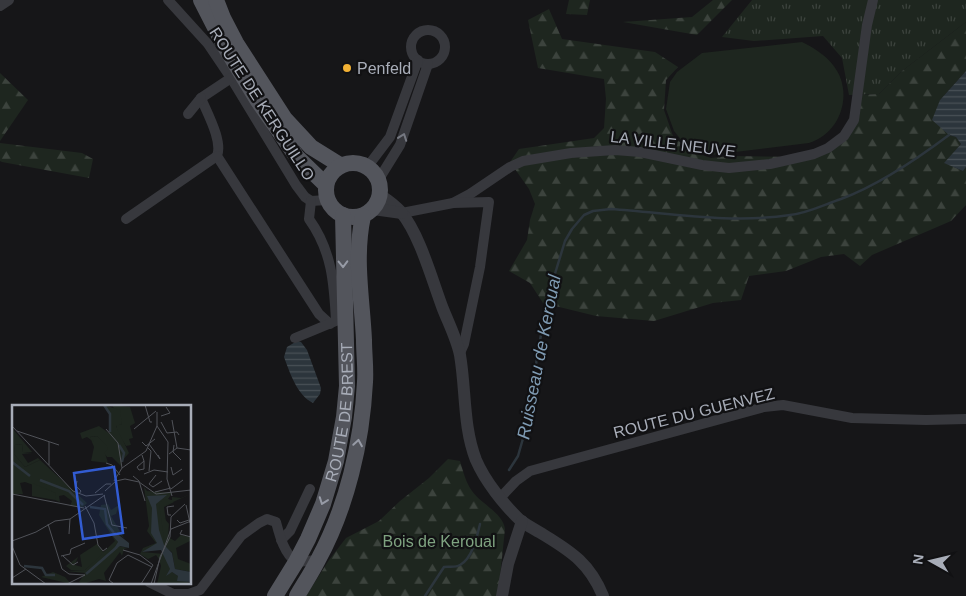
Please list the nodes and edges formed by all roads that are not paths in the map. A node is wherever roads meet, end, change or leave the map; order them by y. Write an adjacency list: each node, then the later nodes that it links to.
1 (9, 0): 6 (street)
2 (168, 0): 7 (street, ROUTE DE KERGUILLO)
3 (201, 0): 13 (main road)
4 (216, 0): 11 (main road)
5 (874, 0): 16 (street, LA VILLE NEUVE)
6 (0, 6)
7 (231, 78): 8 (street); 15 (street, ROUTE DE KERGUILLO)
8 (201, 98): 9 (street); 10 (street)
9 (188, 114)
10 (217, 156): 19 (street); 20 (street)
11 (340, 165): 12 (main road); 13 (main road)
12 (368, 166): 14 (main road); 14 (street, one-way to 12)
13 (327, 192): 15 (street); 18 (main road)
14 (374, 200): 17 (street); 18 (main road); 28 (main road, ROUTE DE BREST, one-way to 14)
15 (311, 201): 20 (street)
16 (453, 203): 17 (street); 22 (street)
17 (402, 212): 22 (street)
18 (343, 215): 29 (main road, ROUTE DE BREST, one-way to 29)
19 (126, 219)
20 (330, 324): 21 (street)
21 (295, 338)
22 (460, 353): 25 (street)
23 (966, 419): 25 (street, ROUTE DU GUENVEZ)
24 (310, 488): 27 (street)
25 (501, 498): 26 (street)
26 (522, 521): 33 (street); 34 (street)
27 (281, 540): 29 (street); 30 (street)
28 (318, 560): 29 (street); 32 (main road, ROUTE DE BREST)
29 (296, 562): 31 (main road, ROUTE DE BREST)
30 (153, 584)
31 (275, 596)
32 (297, 596)
33 (502, 596)
34 (602, 596)

